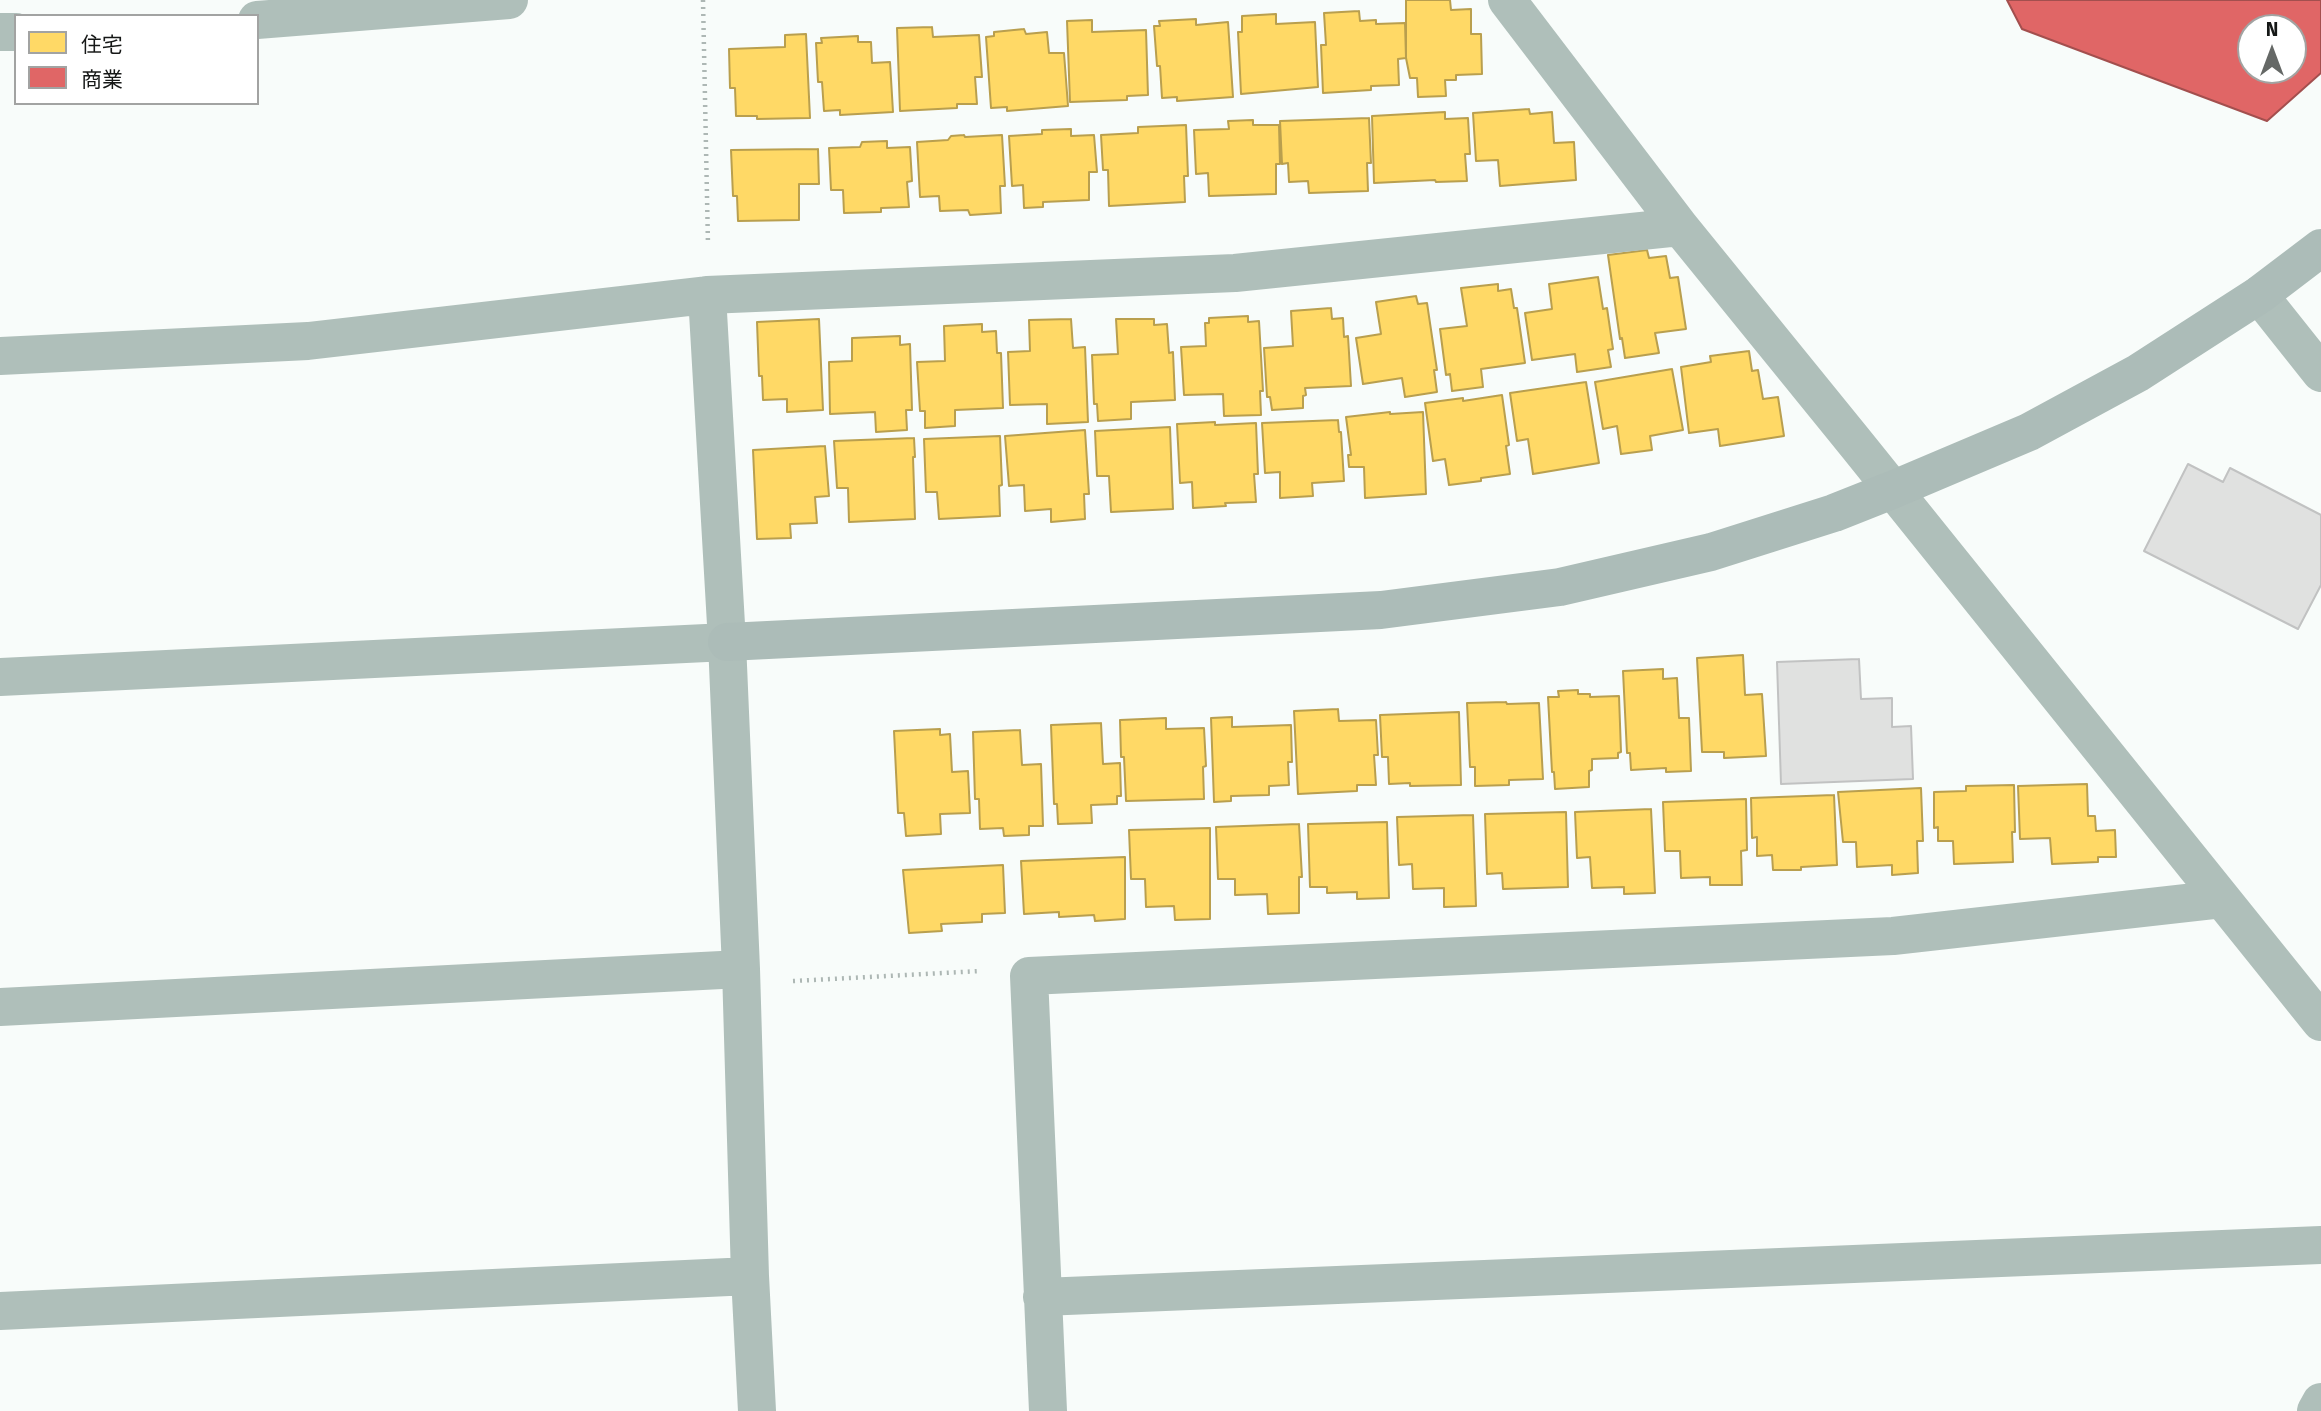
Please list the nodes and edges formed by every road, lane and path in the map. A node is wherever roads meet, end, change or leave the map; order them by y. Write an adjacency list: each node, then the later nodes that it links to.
1 (509, 0): 4 (street)
2 (703, 0): 7 (path)
3 (1507, 0): 5 (street)
4 (259, 20)
5 (1680, 227): 7 (street); 11 (street)
6 (2321, 248): 8 (street)
7 (707, 295): 9 (street); 12 (street)
8 (2259, 295): 10 (street); 11 (street)
9 (0, 356)
10 (2321, 373)
11 (1892, 490): 12 (street); 14 (street)
12 (727, 642): 13 (street); 15 (street)
13 (0, 677)
14 (2222, 899): 16 (street); 18 (street)
15 (741, 969): 16 (path); 17 (street); 20 (street)
16 (1029, 976): 21 (street)
17 (0, 1007)
18 (2321, 1022)
19 (2321, 1245): 21 (street)
20 (750, 1276): 22 (street); 24 (street)
21 (1042, 1297): 25 (street)
22 (0, 1311)
23 (2321, 1402): 26 (street)
24 (757, 1411)
25 (1048, 1411)
26 (2316, 1411)

